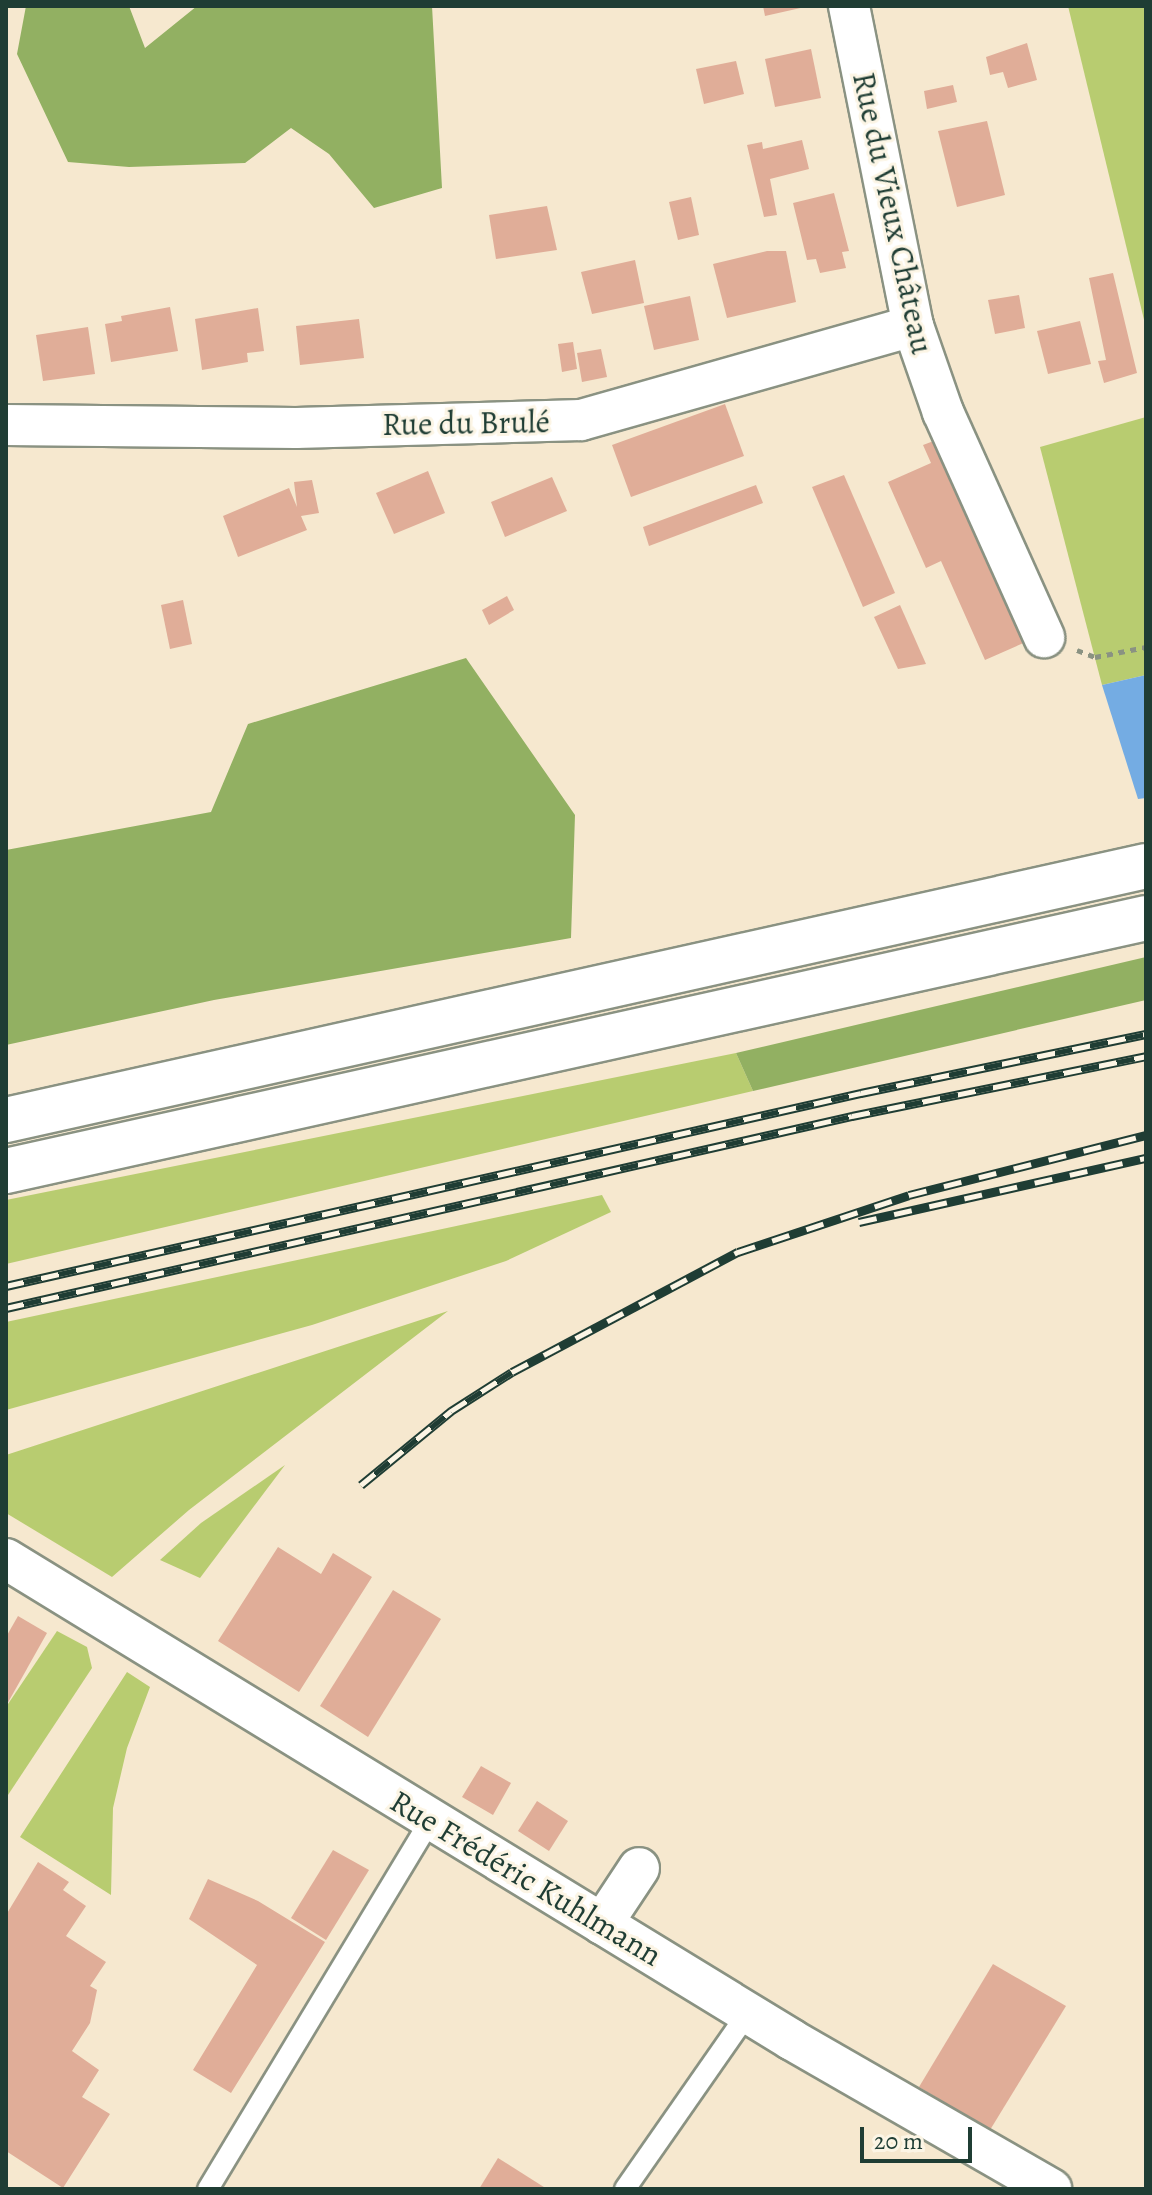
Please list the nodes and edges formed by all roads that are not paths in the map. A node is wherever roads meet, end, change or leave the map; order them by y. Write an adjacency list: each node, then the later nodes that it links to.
1 (849, 6): 2 (street, Rue du Vieux Château)
2 (913, 326): 3 (street, Rue du Brulé); 4 (street, Rue du Vieux Château)
3 (6, 425)
4 (1044, 637)
5 (1146, 866): 7 (highway)
6 (1146, 918): 8 (highway)
7 (6, 1120)
8 (6, 1171)
9 (6, 1559): 10 (street, Rue Frédéric Kuhlmann)
10 (431, 1820): 12 (street, Rue Frédéric Kuhlmann); 14 (lane)
11 (639, 1868): 12 (street)
12 (602, 1924): 13 (street, Rue Frédéric Kuhlmann)
13 (748, 2013): 15 (lane); 16 (street, Rue Frédéric Kuhlmann)
14 (208, 2189)
15 (625, 2189)
16 (1051, 2189)

